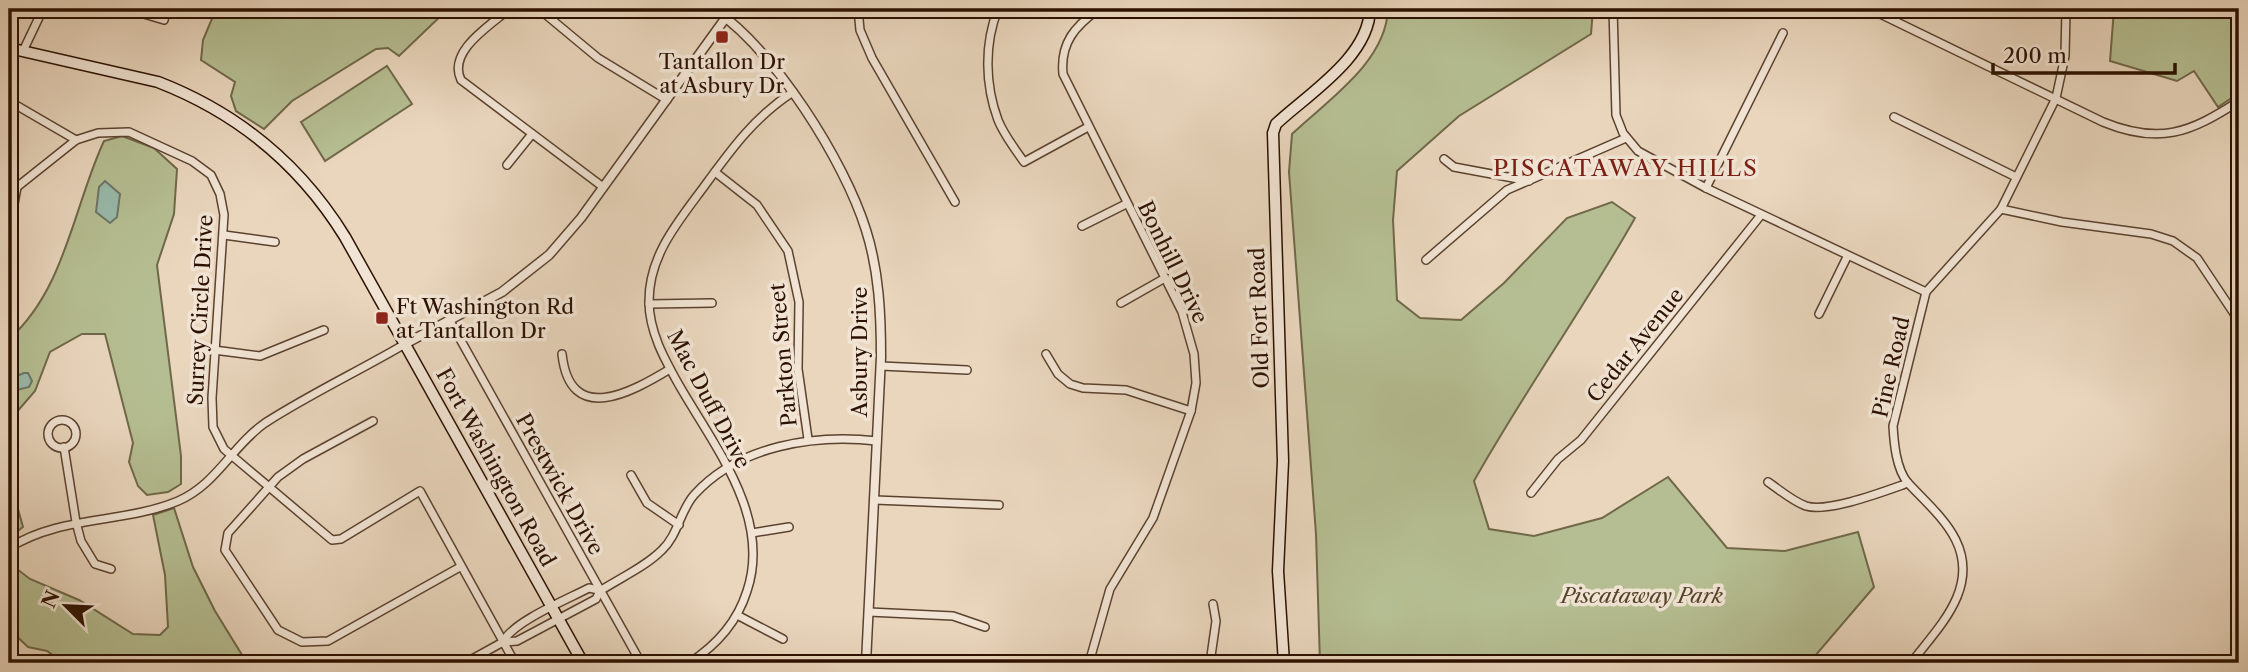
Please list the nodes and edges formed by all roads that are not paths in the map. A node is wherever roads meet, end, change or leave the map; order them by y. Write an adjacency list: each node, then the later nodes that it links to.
1 (43, 9): 18 (street)
2 (127, 9): 3 (street)
3 (167, 9)
4 (509, 9): 26 (street)
5 (539, 9): 21 (street)
6 (714, 9): 15 (street, Asbury Drive)
7 (733, 9): 15 (street)
8 (858, 9): 37 (street)
9 (998, 9): 25 (street)
10 (1099, 9): 25 (street, Bonhill Drive)
11 (1370, 9): 101 (main road, Old Fort Road)
12 (1613, 9): 27 (street)
13 (1870, 9): 20 (street)
14 (2066, 9): 20 (street)
15 (726, 18): 19 (street, Asbury Drive); 21 (street)
16 (1783, 33): 36 (street)
17 (9, 48): 18 (main road, Fort Washington Road)
18 (23, 51): 56 (main road, Fort Washington Road)
19 (793, 92): 31 (street, Mac Duff Drive); 60 (street, Asbury Drive)
20 (2056, 98): 23 (street); 32 (street)
21 (667, 100): 34 (street)
22 (9, 101): 28 (street)
23 (2239, 102)
24 (1894, 117): 32 (street)
25 (1088, 127): 38 (street, Bonhill Drive)
26 (532, 134): 30 (street); 34 (street)
27 (1626, 138): 33 (street); 36 (street)
28 (76, 140): 35 (street, Surrey Circle Drive); 43 (street, Surrey Circle Drive)
29 (1444, 159): 33 (street)
30 (507, 165)
31 (715, 172): 51 (street, Mac Duff Drive); 65 (street, Parkton Street)
32 (2016, 177): 39 (street)
33 (1529, 181): 46 (street)
34 (603, 187): 53 (street)
35 (13, 188): 42 (street)
36 (1706, 188): 40 (street)
37 (955, 202)
38 (1126, 204): 41 (street); 47 (street, Bonhill Drive)
39 (2001, 209): 48 (street); 54 (street)
40 (1761, 215): 45 (street); 74 (street, Cedar Avenue)
41 (1082, 226)
42 (9, 232)
43 (224, 235): 44 (street); 57 (street, Surrey Circle Drive)
44 (275, 242)
45 (1847, 257): 48 (street); 52 (street)
46 (1426, 260)
47 (1165, 278): 50 (street); 63 (street, Bonhill Drive)
48 (1926, 292): 72 (street, Pine Road)
49 (712, 303): 51 (street)
50 (1121, 303)
51 (649, 304): 61 (street, Mac Duff Drive)
52 (1819, 314)
53 (450, 321): 56 (street); 84 (street, Prestwick Drive)
54 (2239, 321)
55 (324, 330): 57 (street)
56 (405, 344): 68 (street); 86 (main road, Fort Washington Road)
57 (214, 350): 68 (street, Surrey Circle Drive)
58 (562, 354): 61 (street)
59 (1046, 354): 63 (street)
60 (881, 366): 62 (street); 66 (street, Asbury Drive)
61 (670, 369): 69 (street, Mac Duff Drive)
62 (967, 370)
63 (1191, 411): 99 (street, Bonhill Drive)
64 (373, 421): 73 (street)
65 (808, 439): 66 (street); 69 (street)
66 (877, 441): 75 (street, Asbury Drive)
67 (64, 447): 77 (street)
68 (231, 455): 73 (street, Surrey Circle Drive); 77 (street)
69 (728, 470): 78 (street); 80 (street, Mac Duff Drive)
70 (631, 475): 78 (street)
71 (1768, 482): 72 (street)
72 (1908, 483): 104 (street, Pine Road)
73 (269, 487): 82 (street, Surrey Circle Drive); 82 (street)
74 (1531, 493)
75 (875, 500): 76 (street); 87 (street, Asbury Drive)
76 (999, 505)
77 (76, 522): 81 (street); 83 (street)
78 (680, 525): 84 (street)
79 (789, 527): 80 (street)
80 (752, 533): 88 (street, Mac Duff Drive)
81 (9, 548)
82 (460, 567): 92 (street, Surrey Circle Drive)
83 (111, 569)
84 (600, 591): 86 (street); 89 (street); 96 (street, Prestwick Drive)
85 (1213, 604): 100 (street)
86 (552, 608): 89 (main road, Fort Washington Road); 92 (street)
87 (869, 612): 90 (street); 98 (street, Asbury Drive)
88 (737, 615): 91 (street); 97 (street, Mac Duff Drive)
89 (559, 619): 92 (street); 95 (main road, Fort Washington Road)
90 (985, 627)
91 (783, 639)
92 (503, 642): 93 (street); 94 (street, Surrey Circle Drive)
93 (469, 662)
94 (515, 663)
95 (583, 663)
96 (641, 663)
97 (689, 663)
98 (866, 663)
99 (1090, 663)
100 (1210, 663)
101 (1284, 663)
102 (1878, 663): 103 (street)
103 (1888, 663)
104 (1911, 663)

